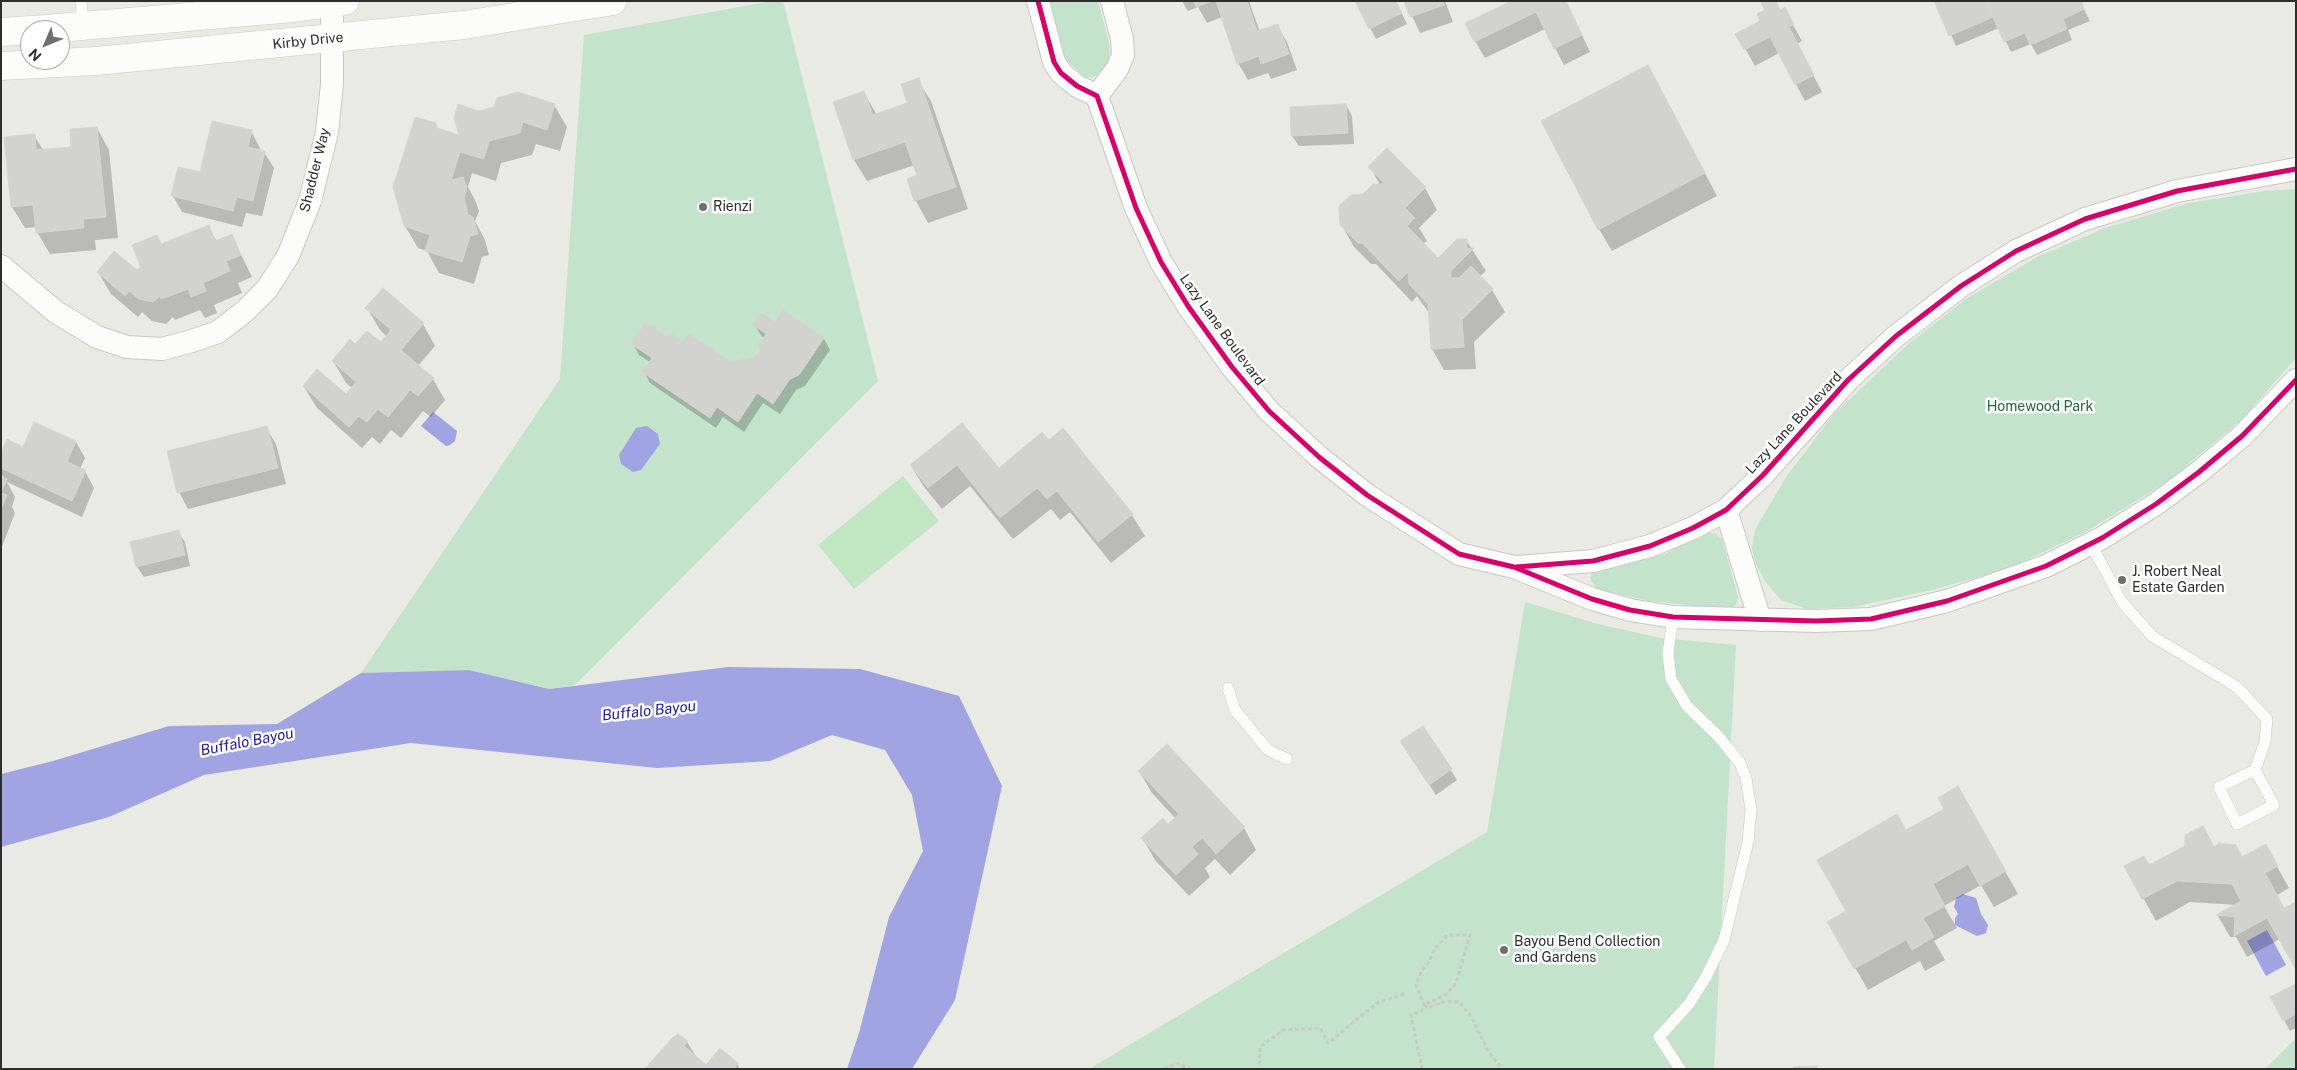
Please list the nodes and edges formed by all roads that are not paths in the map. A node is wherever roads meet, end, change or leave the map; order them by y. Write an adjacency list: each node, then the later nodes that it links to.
1 (613, 1): 9 (main road, Kirby Drive)
2 (1038, 1): 11 (street)
3 (1112, 1): 11 (street)
4 (339, 2): 5 (main road); 9 (street, Shadder Way)
5 (82, 14): 6 (main road)
6 (64, 20)
7 (20, 31): 8 (main road)
8 (1, 32)
9 (333, 38): 10 (main road, Kirby Drive); 13 (street, Shadder Way)
10 (1, 66)
11 (1097, 96): 17 (street, Lazy Lane Boulevard)
12 (2296, 169): 15 (street, Lazy Lane Boulevard)
13 (1, 266)
14 (2296, 380): 16 (street, Lazy Lane Boulevard)
15 (1726, 510): 17 (street, Lazy Lane Boulevard); 19 (street)
16 (2090, 544): 19 (street, Lazy Lane Boulevard); 22 (lane)
17 (1514, 567): 18 (street, Lazy Lane Boulevard)
18 (1673, 617): 19 (street, Lazy Lane Boulevard); 23 (lane)
19 (1760, 620)
20 (1228, 688): 21 (lane)
21 (1287, 759)
22 (2255, 770): 22 (lane)
23 (1680, 1069)

